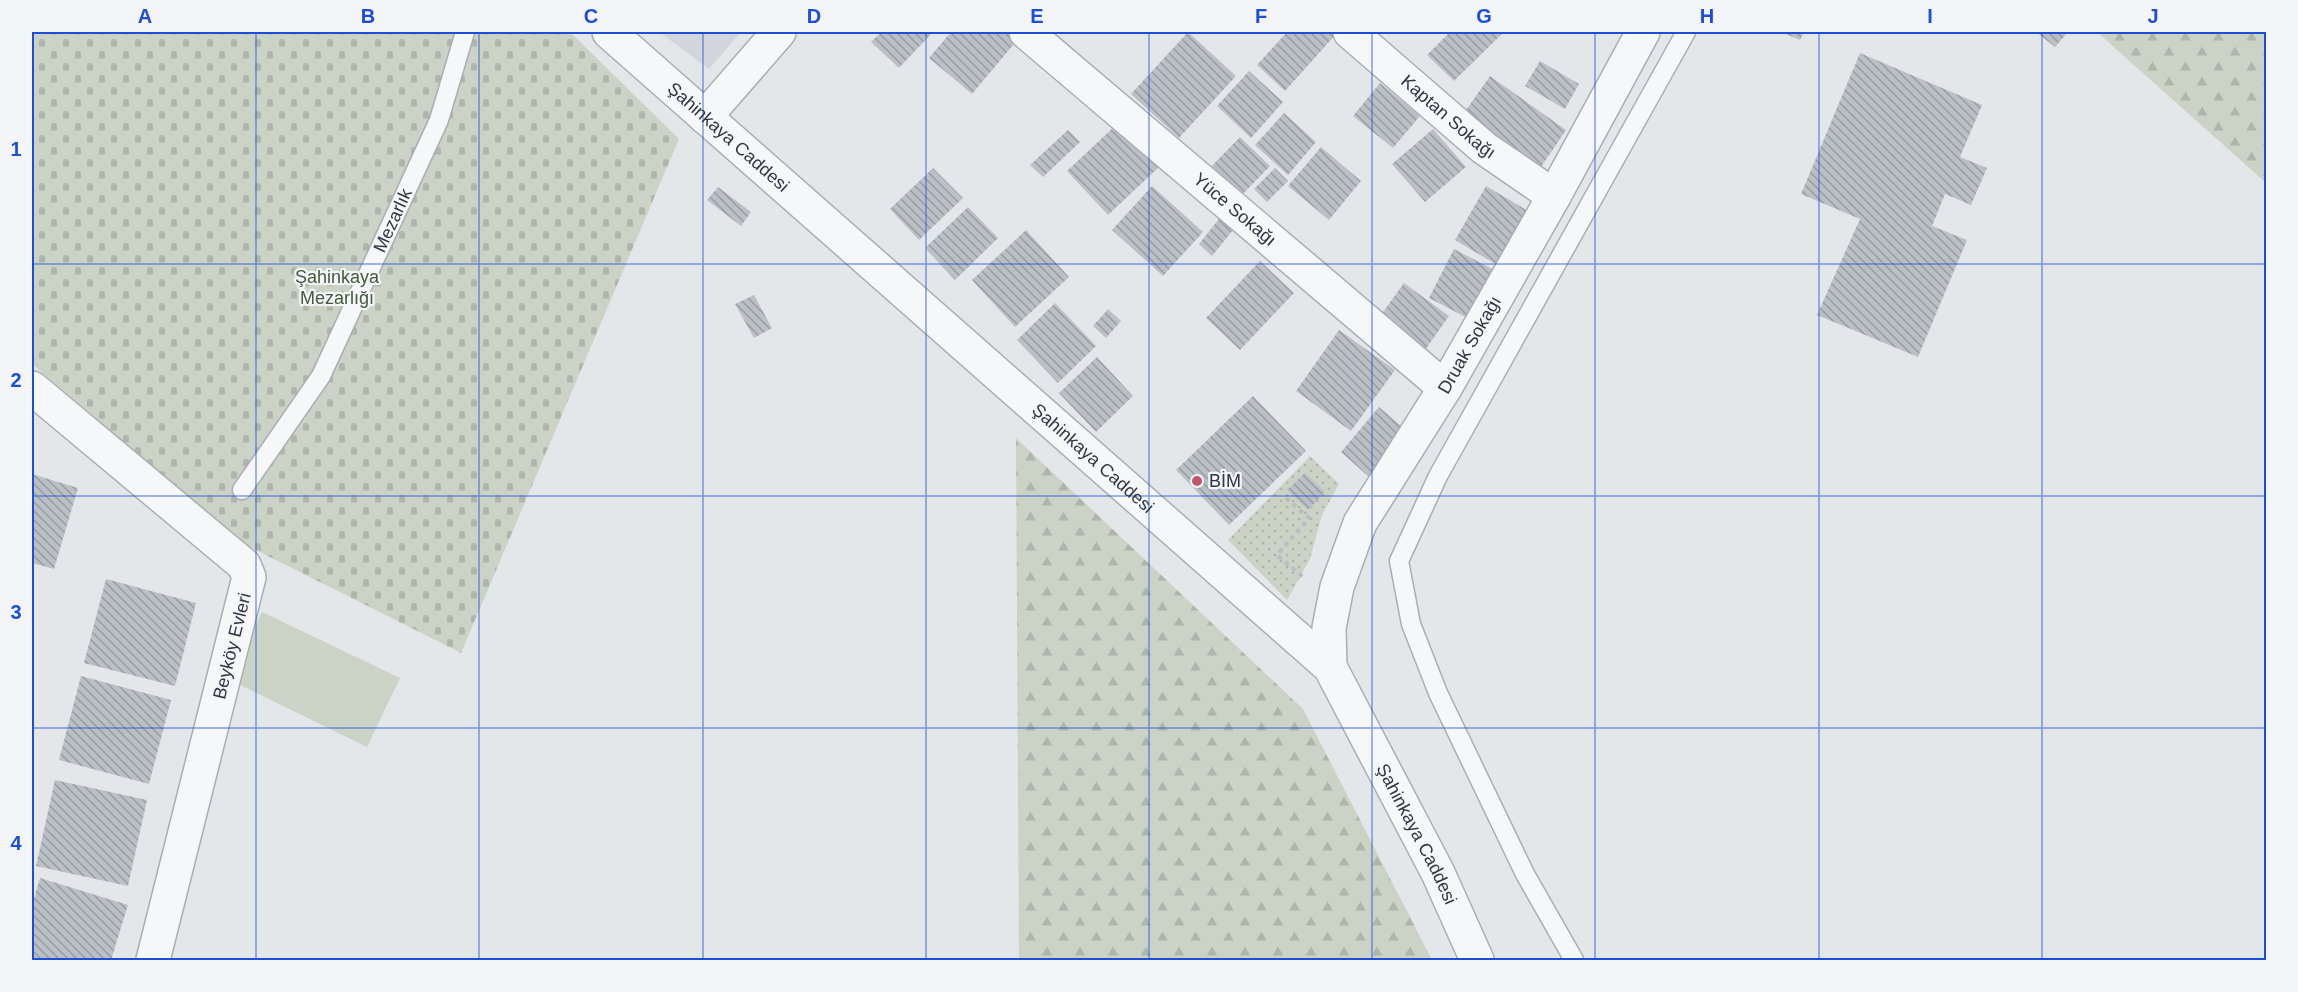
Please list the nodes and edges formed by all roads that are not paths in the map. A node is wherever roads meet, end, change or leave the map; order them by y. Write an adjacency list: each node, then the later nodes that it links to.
1 (465, 32): 12 (lane, Mezarlık)
2 (609, 32): 8 (street, Şahinkaya Caddesi)
3 (779, 32): 8 (street)
4 (1026, 32): 11 (street, Yüce Sokağı)
5 (1350, 32): 9 (street, Kaptan Sokağı)
6 (1643, 32): 9 (street, Druak Sokağı)
7 (1686, 32): 16 (lane)
8 (705, 117): 13 (street, Şahinkaya Caddesi)
9 (1554, 196): 11 (street, Druak Sokağı)
10 (32, 388): 14 (street, Beyköy Evleri)
11 (1445, 388): 13 (street, Druak Sokağı)
12 (242, 490)
13 (1330, 668): 15 (street, Şahinkaya Caddesi)
14 (153, 960)
15 (1478, 960)
16 (1574, 960)

